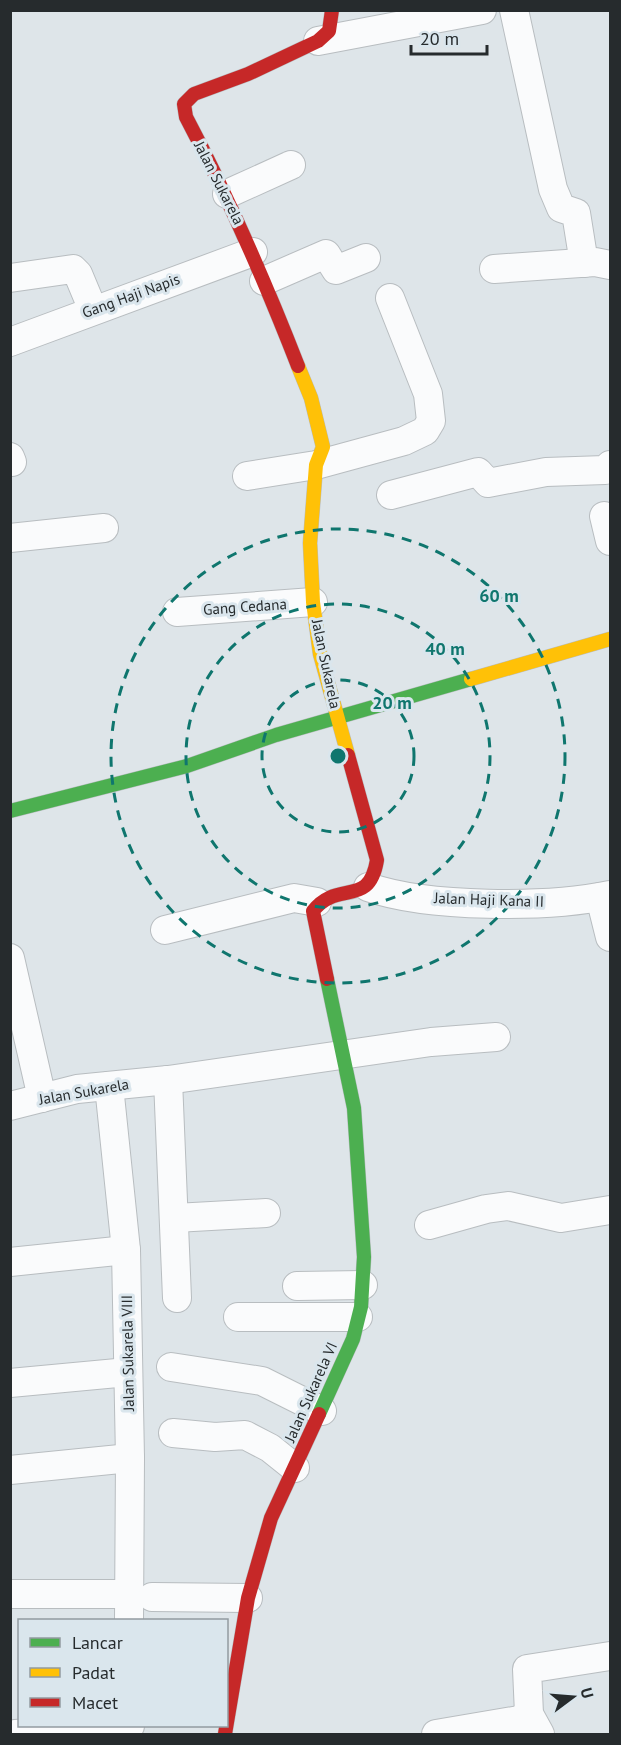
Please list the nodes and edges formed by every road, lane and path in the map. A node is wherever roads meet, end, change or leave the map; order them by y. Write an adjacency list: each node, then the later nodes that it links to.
1 (332, 10): 4 (street)
2 (482, 10): 4 (street)
3 (514, 10): 9 (street)
4 (318, 41): 6 (street, Jalan Sukarela)
5 (291, 165): 6 (street)
6 (227, 194): 7 (street, Jalan Sukarela)
7 (253, 252): 12 (street, Jalan Sukarela); 14 (street, Gang Haji Napis)
8 (366, 258): 12 (street)
9 (597, 264): 10 (street)
10 (494, 269)
11 (10, 278): 14 (street)
12 (264, 281): 16 (street, Jalan Sukarela)
13 (390, 298): 16 (street)
14 (93, 310): 15 (street, Gang Haji Napis)
15 (10, 342)
16 (316, 465): 18 (street); 22 (street, Jalan Sukarela)
17 (609, 468): 19 (street)
18 (247, 476)
19 (391, 495)
20 (104, 528): 21 (street)
21 (10, 538)
22 (313, 602): 23 (street, Gang Cedana); 25 (street, Jalan Sukarela)
23 (177, 612)
24 (610, 639): 25 (street)
25 (338, 718): 26 (street); 27 (street, Jalan Sukarela)
26 (10, 811)
27 (368, 887): 28 (street, Jalan Haji Kana II); 29 (street)
28 (605, 896): 31 (street)
29 (317, 902): 30 (street); 34 (street)
30 (165, 930)
31 (610, 937)
32 (10, 958): 37 (street)
33 (496, 1037): 34 (street, Jalan Sukarela)
34 (341, 1054): 35 (street, Jalan Sukarela); 45 (street, Jalan Sukarela VI)
35 (168, 1080): 36 (street, Jalan Sukarela); 41 (street)
36 (109, 1086): 37 (street, Jalan Sukarela); 43 (street, Jalan Sukarela VIII)
37 (42, 1098): 38 (street, Jalan Sukarela)
38 (10, 1106)
39 (610, 1210): 42 (street)
40 (266, 1214): 41 (street)
41 (175, 1218): 47 (street)
42 (429, 1225)
43 (126, 1250): 44 (street); 51 (street, Jalan Sukarela VIII)
44 (10, 1262)
45 (363, 1285): 46 (street); 49 (street, Jalan Sukarela VI)
46 (297, 1286)
47 (177, 1298)
48 (238, 1317): 49 (street)
49 (358, 1317): 53 (street, Jalan Sukarela VI)
50 (171, 1367): 53 (street)
51 (128, 1372): 52 (street); 55 (street, Jalan Sukarela VIII)
52 (10, 1383)
53 (322, 1411): 56 (street, Jalan Sukarela VI)
54 (173, 1433): 56 (street)
55 (130, 1458): 57 (street); 60 (street, Jalan Sukarela VIII)
56 (295, 1468): 59 (street, Jalan Sukarela VI)
57 (10, 1470)
58 (10, 1594): 60 (street)
59 (248, 1598): 60 (street); 62 (street, Jalan Sukarela VI)
60 (137, 1604)
61 (610, 1656): 63 (street)
62 (228, 1716)
63 (535, 1724): 66 (street)
64 (116, 1727): 65 (street)
65 (15, 1734)
66 (436, 1734)

